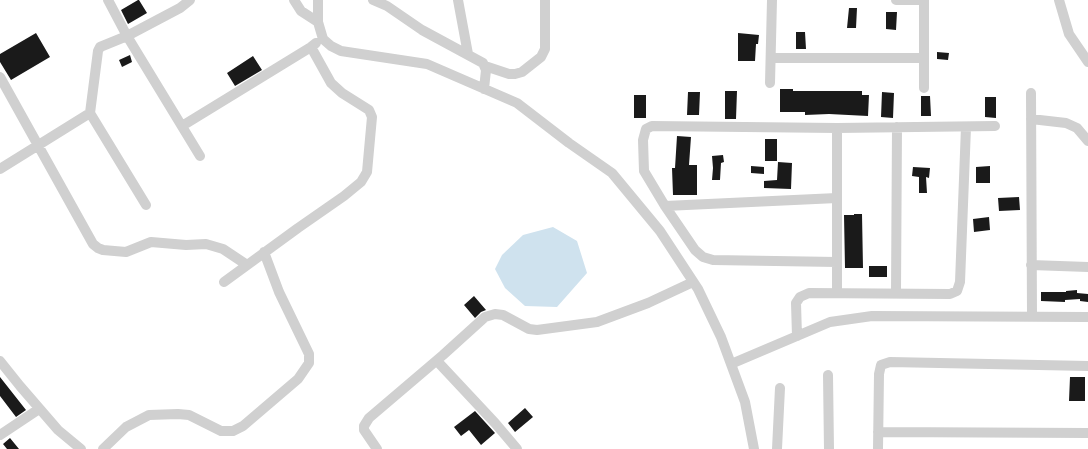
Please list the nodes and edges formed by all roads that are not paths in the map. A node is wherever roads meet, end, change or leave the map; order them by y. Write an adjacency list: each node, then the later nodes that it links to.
1 (108, 0): 15 (street)
2 (173, 0): 13 (street)
3 (190, 0): 13 (street)
4 (294, 0): 14 (street)
5 (318, 0): 14 (street)
6 (373, 0): 18 (street)
7 (458, 0): 18 (street)
8 (545, 0): 22 (street)
9 (772, 0): 19 (street)
10 (896, 0): 11 (street)
11 (924, 0): 20 (street)
12 (1059, 0): 21 (street)
13 (178, 9): 15 (street)
14 (318, 22): 16 (street)
15 (127, 36): 28 (street); 30 (street)
16 (322, 37): 17 (street); 26 (street)
17 (311, 47): 30 (street); 42 (street)
18 (468, 54): 22 (street)
19 (770, 58): 20 (street); 24 (street)
20 (924, 58): 25 (street)
21 (1088, 62)
22 (485, 66): 26 (street)
23 (0, 77): 36 (street)
24 (770, 83)
25 (924, 88)
26 (484, 89): 48 (street)
27 (1031, 93): 29 (street)
28 (90, 114): 36 (street); 40 (street)
29 (1031, 119): 35 (street); 45 (street)
30 (182, 126): 37 (street)
31 (995, 126): 33 (street)
32 (897, 127): 33 (street); 34 (street); 49 (street)
33 (966, 127): 49 (street)
34 (837, 128): 39 (street); 41 (street)
35 (1088, 140)
36 (38, 145): 38 (street); 44 (street)
37 (200, 156)
38 (0, 169)
39 (837, 198): 41 (street); 43 (street)
40 (146, 206)
41 (665, 206): 43 (street)
42 (264, 252): 44 (street); 65 (street)
43 (837, 262): 50 (street)
44 (247, 265): 47 (street)
45 (1031, 265): 46 (street); 51 (street)
46 (1088, 267)
47 (224, 282)
48 (693, 282): 55 (street); 56 (street)
49 (896, 292): 50 (street)
50 (837, 293): 53 (street)
51 (1032, 316): 52 (street); 53 (street)
52 (1088, 317)
53 (797, 336): 56 (street)
54 (0, 361): 60 (street)
55 (437, 361): 66 (street); 67 (street)
56 (731, 364): 68 (street)
57 (1088, 366): 61 (street)
58 (828, 375): 70 (street)
59 (780, 388): 69 (street)
60 (39, 409): 63 (street); 64 (street)
61 (878, 432): 62 (street); 71 (street)
62 (1088, 433)
63 (0, 435)
64 (81, 449)
65 (103, 449)
66 (376, 449)
67 (517, 449)
68 (754, 449)
69 (777, 449)
70 (830, 449)
71 (878, 449)

